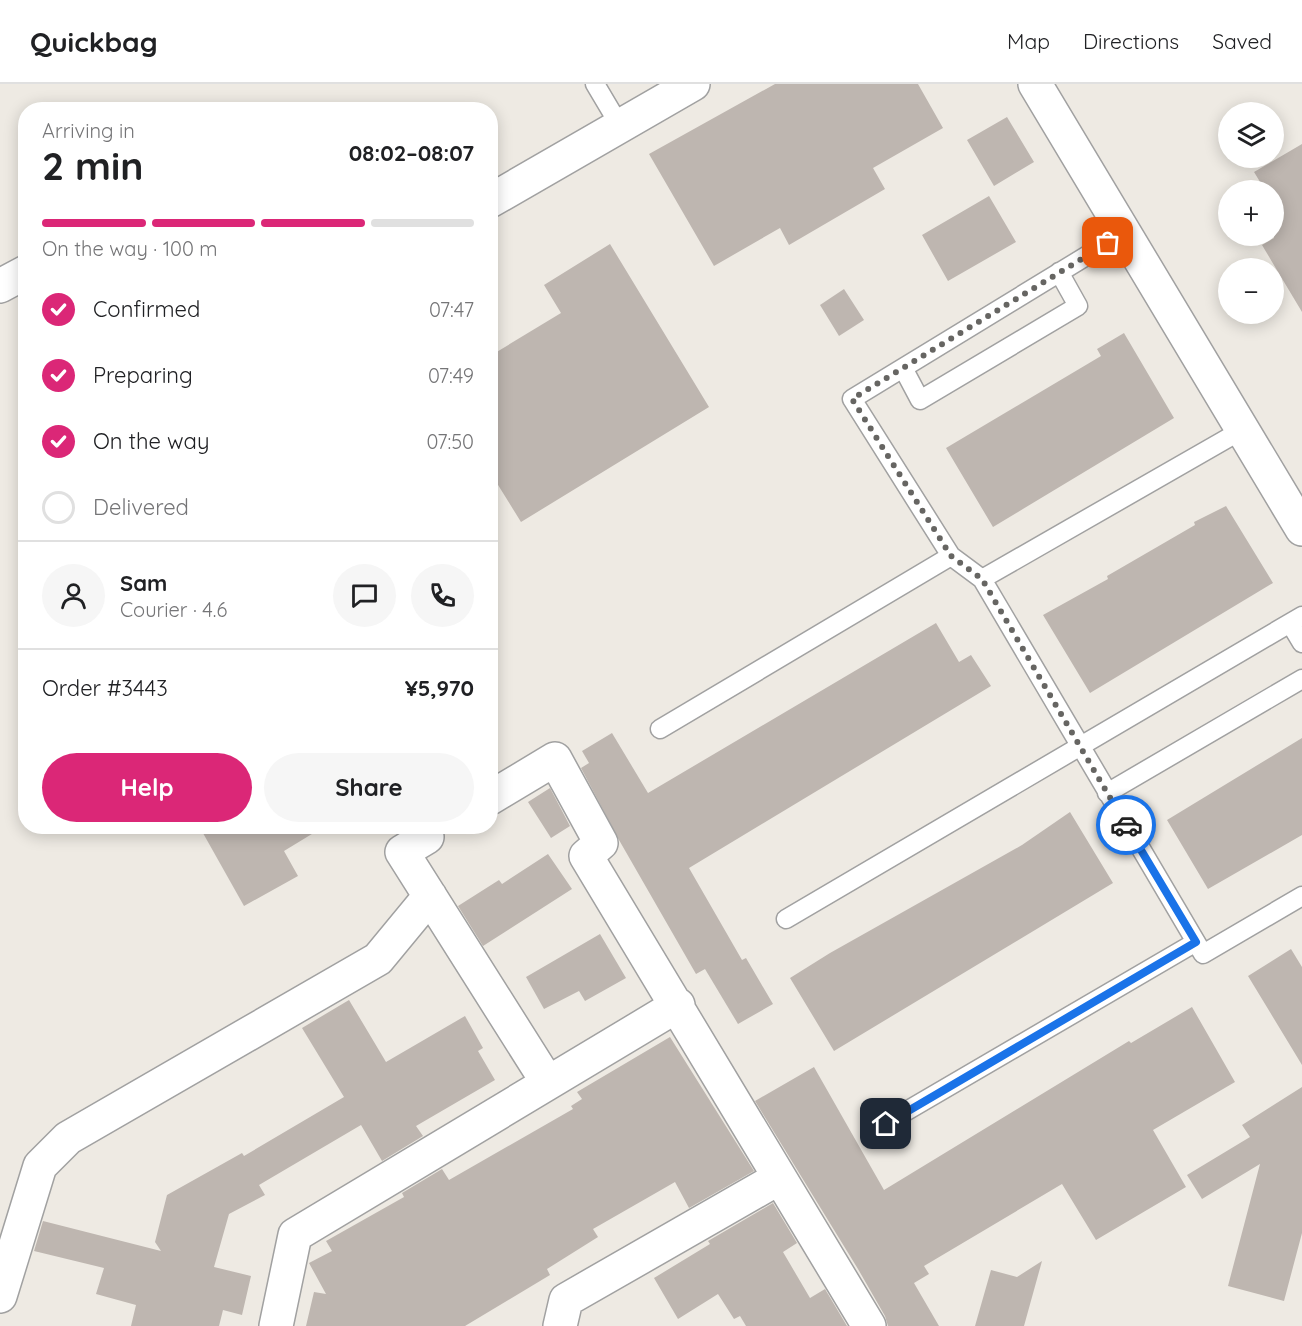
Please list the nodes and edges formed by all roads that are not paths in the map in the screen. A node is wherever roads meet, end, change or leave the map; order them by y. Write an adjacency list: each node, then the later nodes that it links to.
1 (595, 84): 4 (lane)
2 (693, 84): 4 (street)
3 (1035, 84): 6 (street)
4 (620, 126): 5 (street)
5 (498, 196)
6 (1124, 234): 7 (lane); 11 (street)
7 (1059, 272): 10 (lane); 10 (lane)
8 (18, 276): 9 (street)
9 (0, 286)
10 (903, 368): 13 (lane)
11 (1242, 430): 12 (street); 14 (lane)
12 (1302, 529)
13 (951, 556): 14 (lane); 18 (lane)
14 (982, 579): 19 (lane)
15 (1296, 620): 16 (lane); 19 (lane)
16 (1302, 643)
17 (1302, 679): 21 (lane)
18 (660, 729)
19 (1078, 745): 21 (lane); 25 (lane)
20 (498, 793): 27 (street)
21 (1107, 793): 26 (lane)
22 (426, 834): 23 (street)
23 (430, 896): 28 (street); 31 (street)
24 (1302, 896): 26 (lane)
25 (786, 919)
26 (1196, 942): 29 (lane)
27 (678, 1005): 28 (street); 30 (street)
28 (548, 1083): 32 (street)
29 (886, 1124)
30 (779, 1178): 33 (street); 34 (street)
31 (0, 1296)
32 (276, 1326)
33 (560, 1326)
34 (869, 1326)

